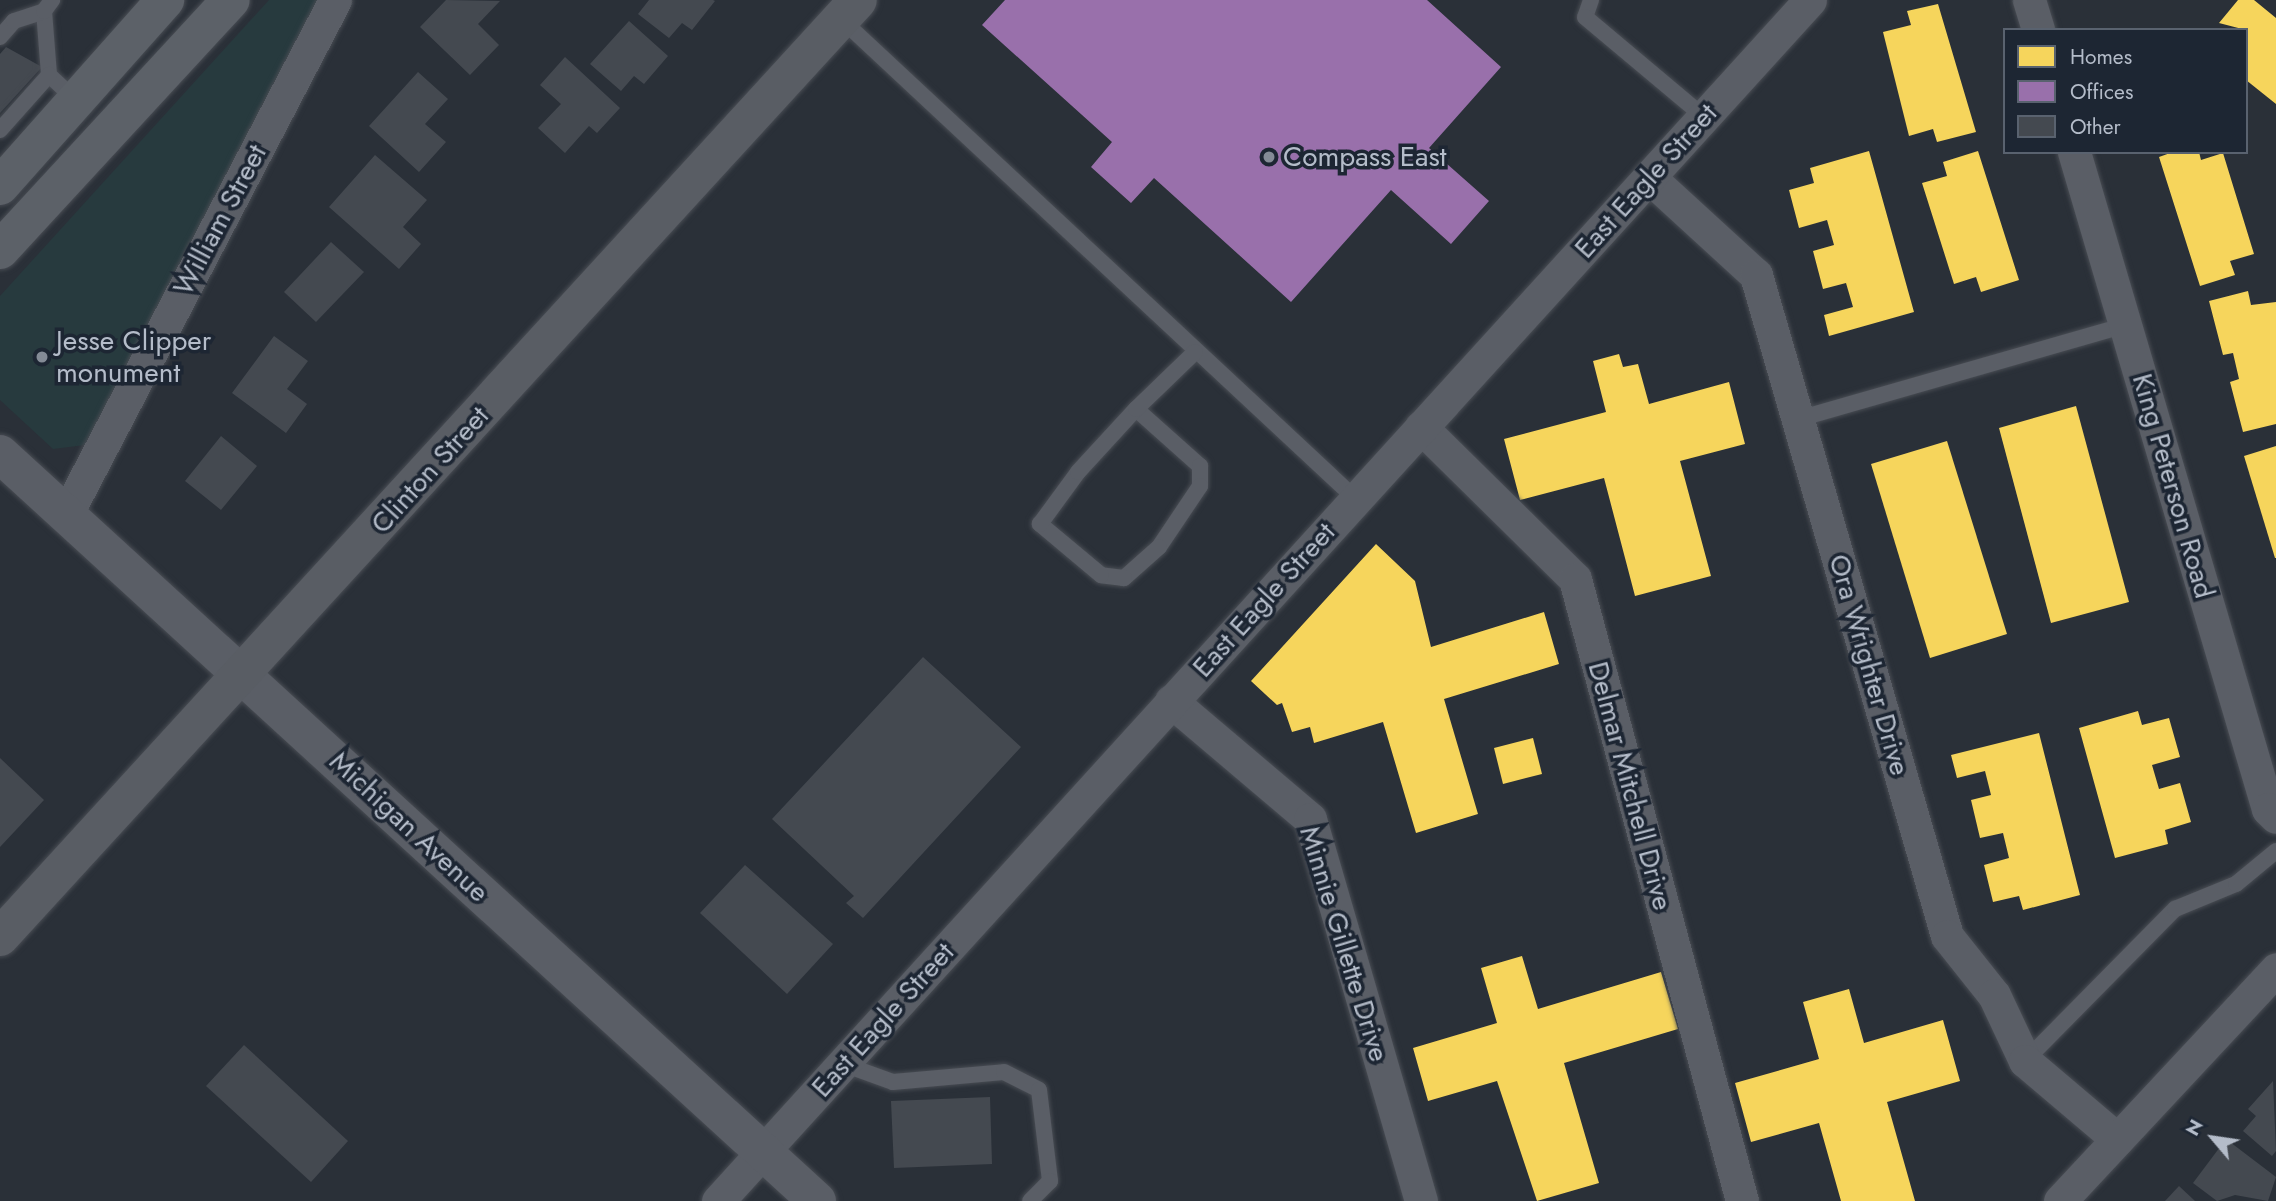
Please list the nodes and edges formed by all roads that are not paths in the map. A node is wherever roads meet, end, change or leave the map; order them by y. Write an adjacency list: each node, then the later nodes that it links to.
1 (231, 0): 19 (main road)
2 (334, 0): 27 (street, William Street)
3 (1591, 0): 14 (lane)
4 (1810, 0): 14 (street, East Eagle Street)
5 (2029, 0): 9 (street)
6 (154, 3): 11 (main road)
7 (48, 6): 10 (lane); 11 (lane)
8 (850, 9): 21 (lane); 28 (main road, Clinton Street)
9 (2037, 28)
10 (0, 37)
11 (63, 87): 13 (lane); 18 (main road)
12 (13, 89): 13 (lane)
13 (29, 97): 15 (lane)
14 (1704, 117): 17 (street, East Eagle Street)
15 (0, 130)
16 (2075, 154): 20 (street, King Peterson Road)
17 (1649, 177): 23 (street, Ora Wrighter Drive); 24 (street, East Eagle Street)
18 (0, 187)
19 (0, 250)
20 (2125, 325): 23 (lane); 30 (street, King Peterson Road)
21 (1195, 352): 22 (lane); 26 (lane)
22 (1136, 409): 22 (lane)
23 (1798, 419): 34 (street, Ora Wrighter Drive)
24 (1422, 427): 26 (street, East Eagle Street); 42 (street, Delmar Mitchell Drive)
25 (0, 454): 27 (street, Michigan Avenue)
26 (1356, 499): 29 (street, East Eagle Street)
27 (66, 515): 28 (street, Michigan Avenue)
28 (242, 676): 32 (main road, Clinton Street); 37 (street, Michigan Avenue)
29 (1171, 701): 35 (street, East Eagle Street); 41 (street, Minnie Gillette Drive)
30 (2276, 817)
31 (2276, 851): 34 (lane)
32 (0, 937)
33 (2276, 969): 36 (street)
34 (2025, 1061): 36 (street, Ora Wrighter Drive)
35 (843, 1064): 37 (street, East Eagle Street); 40 (lane)
36 (2117, 1139): 43 (street)
37 (763, 1152): 38 (street, East Eagle Street); 39 (street, Michigan Avenue)
38 (718, 1201)
39 (817, 1201)
40 (1030, 1201)
41 (1421, 1201)
42 (1742, 1201)
43 (2060, 1201)

